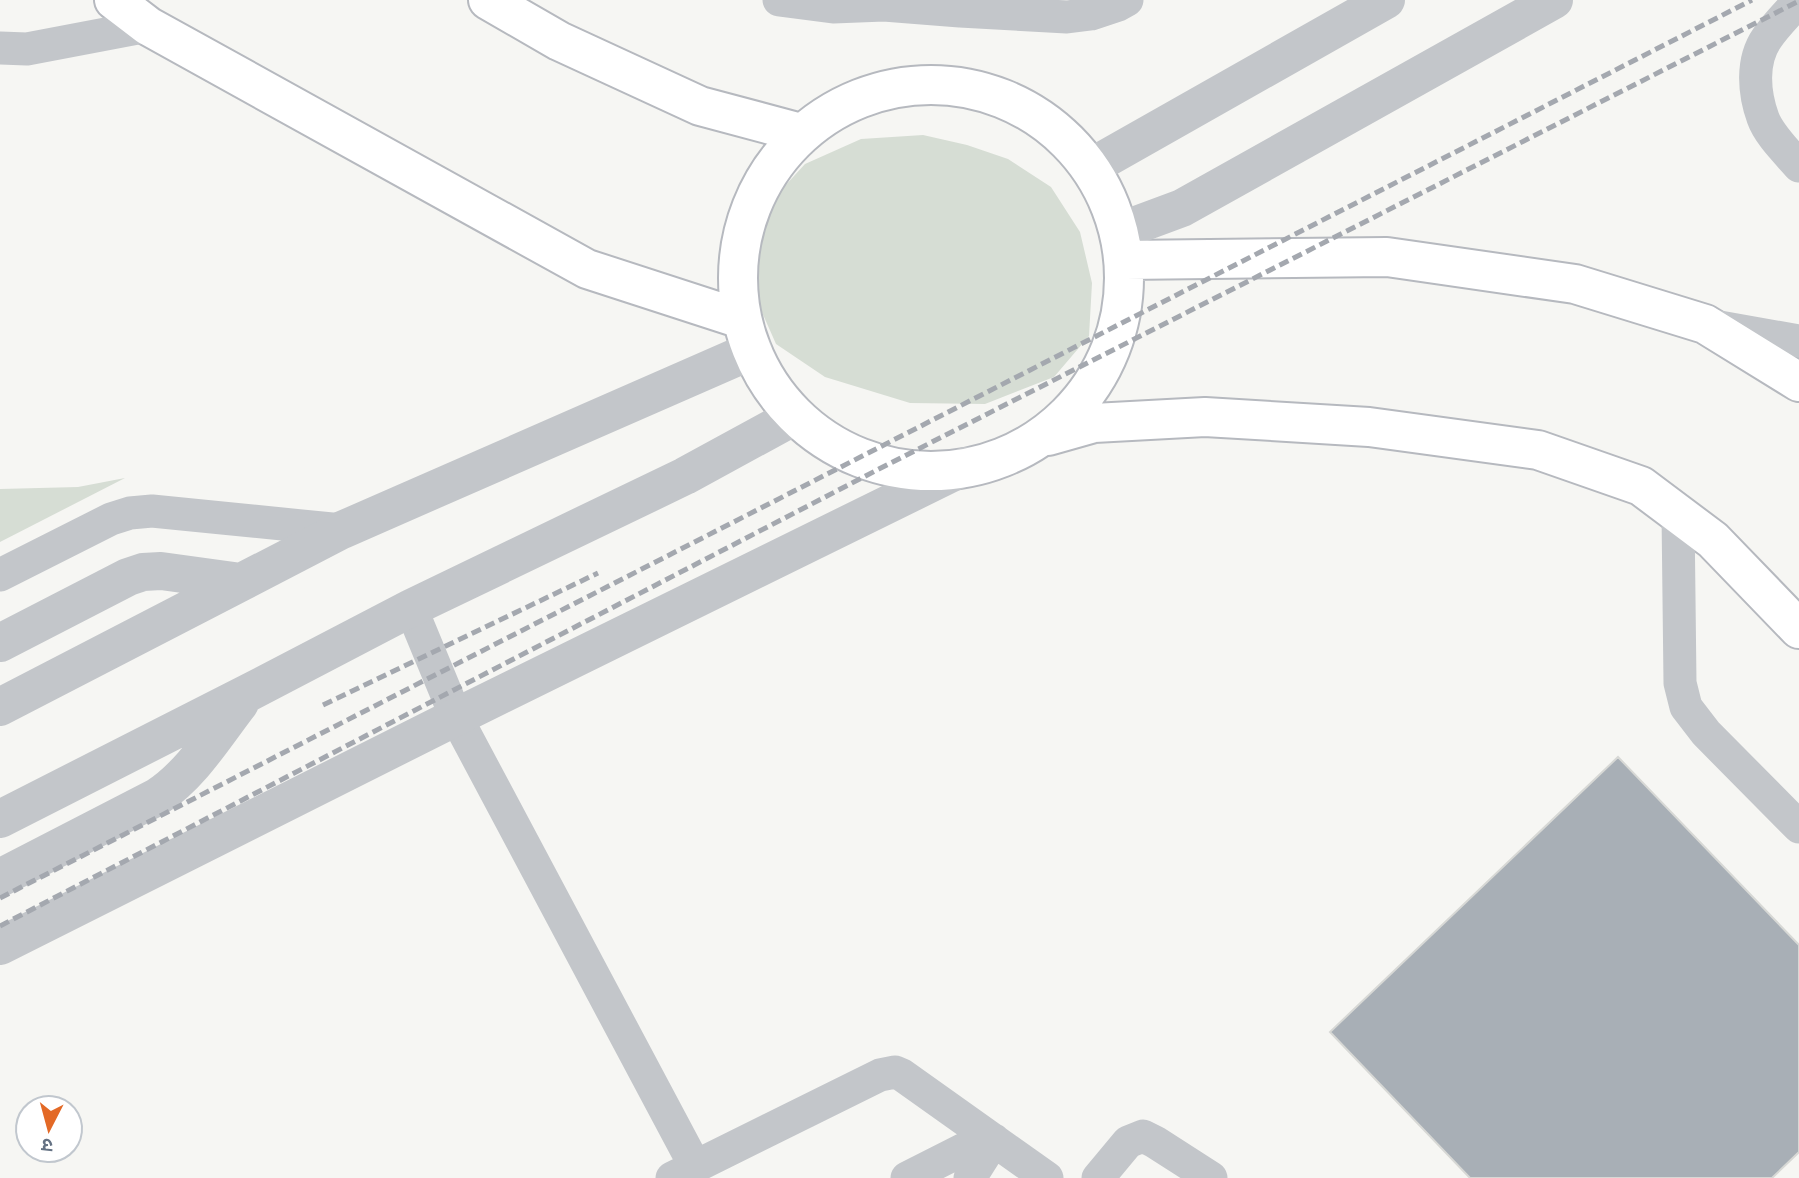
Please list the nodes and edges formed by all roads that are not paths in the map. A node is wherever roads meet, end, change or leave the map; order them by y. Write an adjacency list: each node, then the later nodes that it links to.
1 (114, 0): 8 (main road)
2 (488, 0): 10 (main road)
3 (779, 0): 4 (street)
4 (1127, 0)
5 (1386, 0): 12 (street)
6 (1554, 0): 13 (street)
7 (1799, 1): 11 (street)
8 (148, 26): 9 (street); 15 (main road)
9 (0, 48)
10 (801, 133): 12 (main road); 15 (main road)
11 (1799, 166)
12 (1091, 167): 13 (main road)
13 (1123, 245): 14 (main road); 19 (main road)
14 (1705, 324): 16 (street); 17 (main road)
15 (746, 334): 18 (main road); 22 (street)
16 (1799, 341)
17 (1799, 382)
18 (795, 416): 20 (main road); 25 (street)
19 (1038, 439): 20 (main road); 21 (main road)
20 (965, 466): 30 (street)
21 (1678, 514): 26 (main road); 32 (street)
22 (342, 530): 23 (street); 24 (street)
23 (0, 575)
24 (241, 582): 27 (street); 29 (street)
25 (411, 608): 28 (street); 30 (street)
26 (1799, 629)
27 (0, 643)
28 (248, 693): 31 (street); 33 (street)
29 (0, 707)
30 (456, 717): 34 (street); 36 (street)
31 (0, 819)
32 (1799, 827)
33 (0, 878)
34 (0, 946)
35 (991, 1138): 36 (street); 37 (street); 38 (street); 39 (street)
36 (683, 1172)
37 (907, 1178)
38 (970, 1178)
39 (1047, 1178)
40 (1098, 1178): 41 (street)
41 (1211, 1178)

